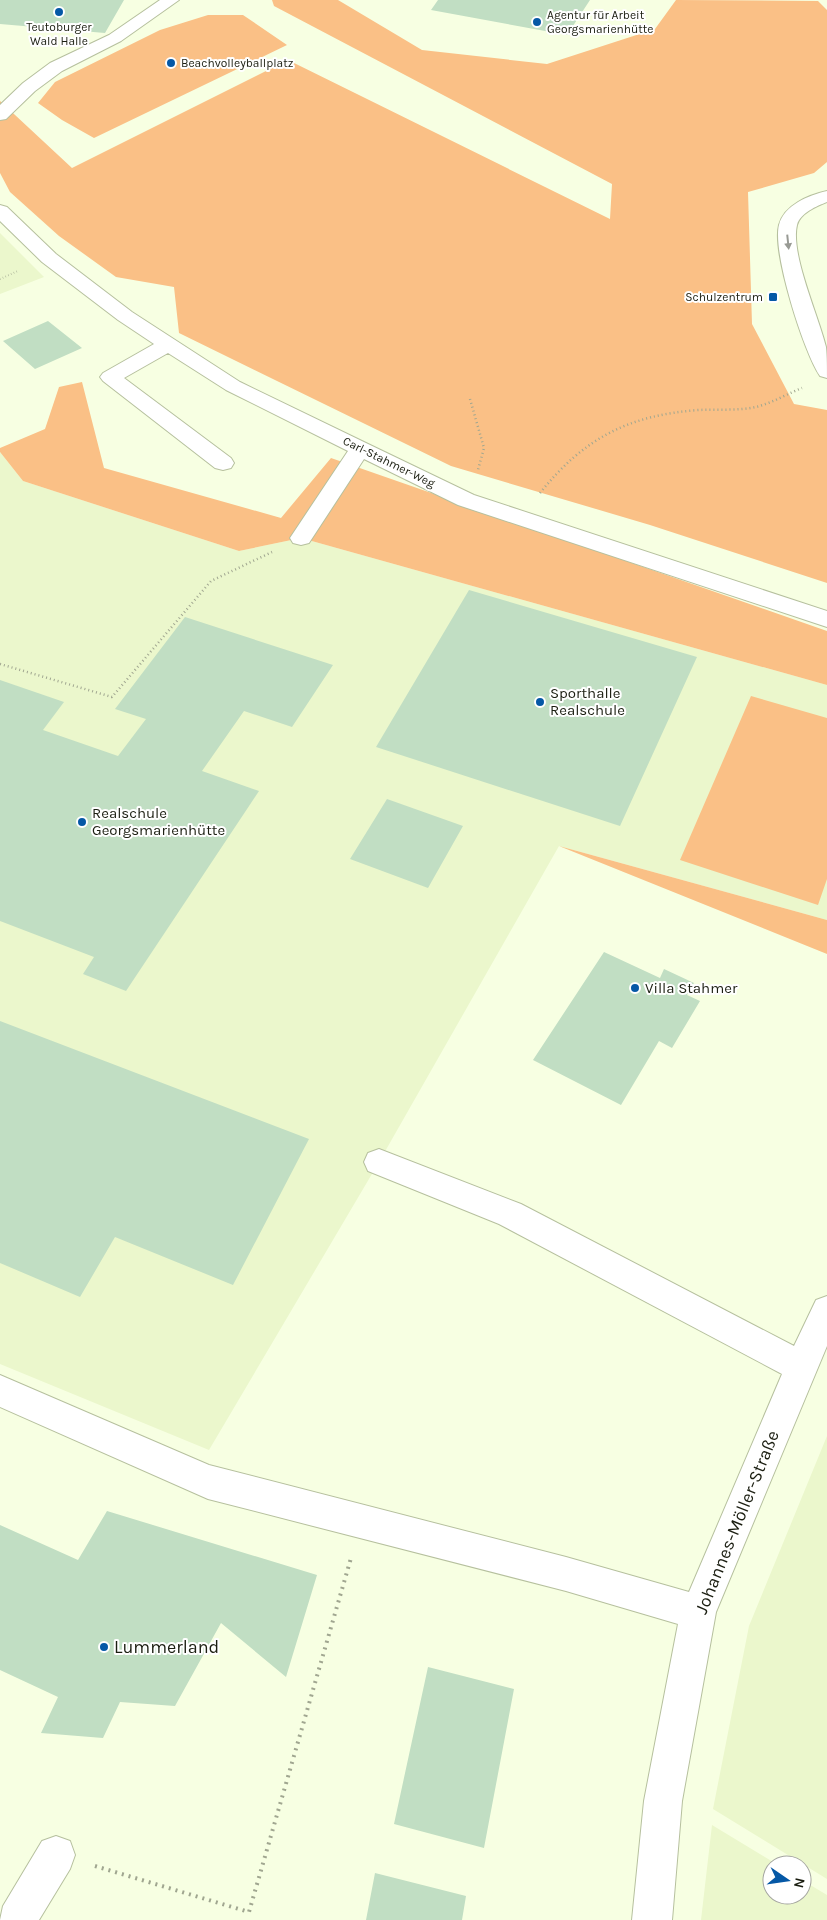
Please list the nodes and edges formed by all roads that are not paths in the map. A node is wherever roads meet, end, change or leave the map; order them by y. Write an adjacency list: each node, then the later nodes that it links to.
1 (171, 0): 2 (street)
2 (0, 115)
3 (826, 199): 6 (street, one-way to 6)
4 (0, 211): 5 (street, Carl-Stahmer-Weg)
5 (169, 344): 7 (street, Carl-Stahmer-Weg); 8 (street)
6 (827, 372)
7 (360, 449): 9 (street); 10 (street, Carl-Stahmer-Weg)
8 (224, 464)
9 (301, 538)
10 (827, 619)
11 (379, 1162): 13 (street)
12 (827, 1311): 13 (street, Johannes-Möller-Straße)
13 (801, 1367): 15 (street, Johannes-Möller-Straße)
14 (0, 1391): 15 (street)
15 (698, 1612): 18 (street, Johannes-Möller-Straße)
16 (56, 1855): 17 (street)
17 (17, 1920)
18 (652, 1920)

